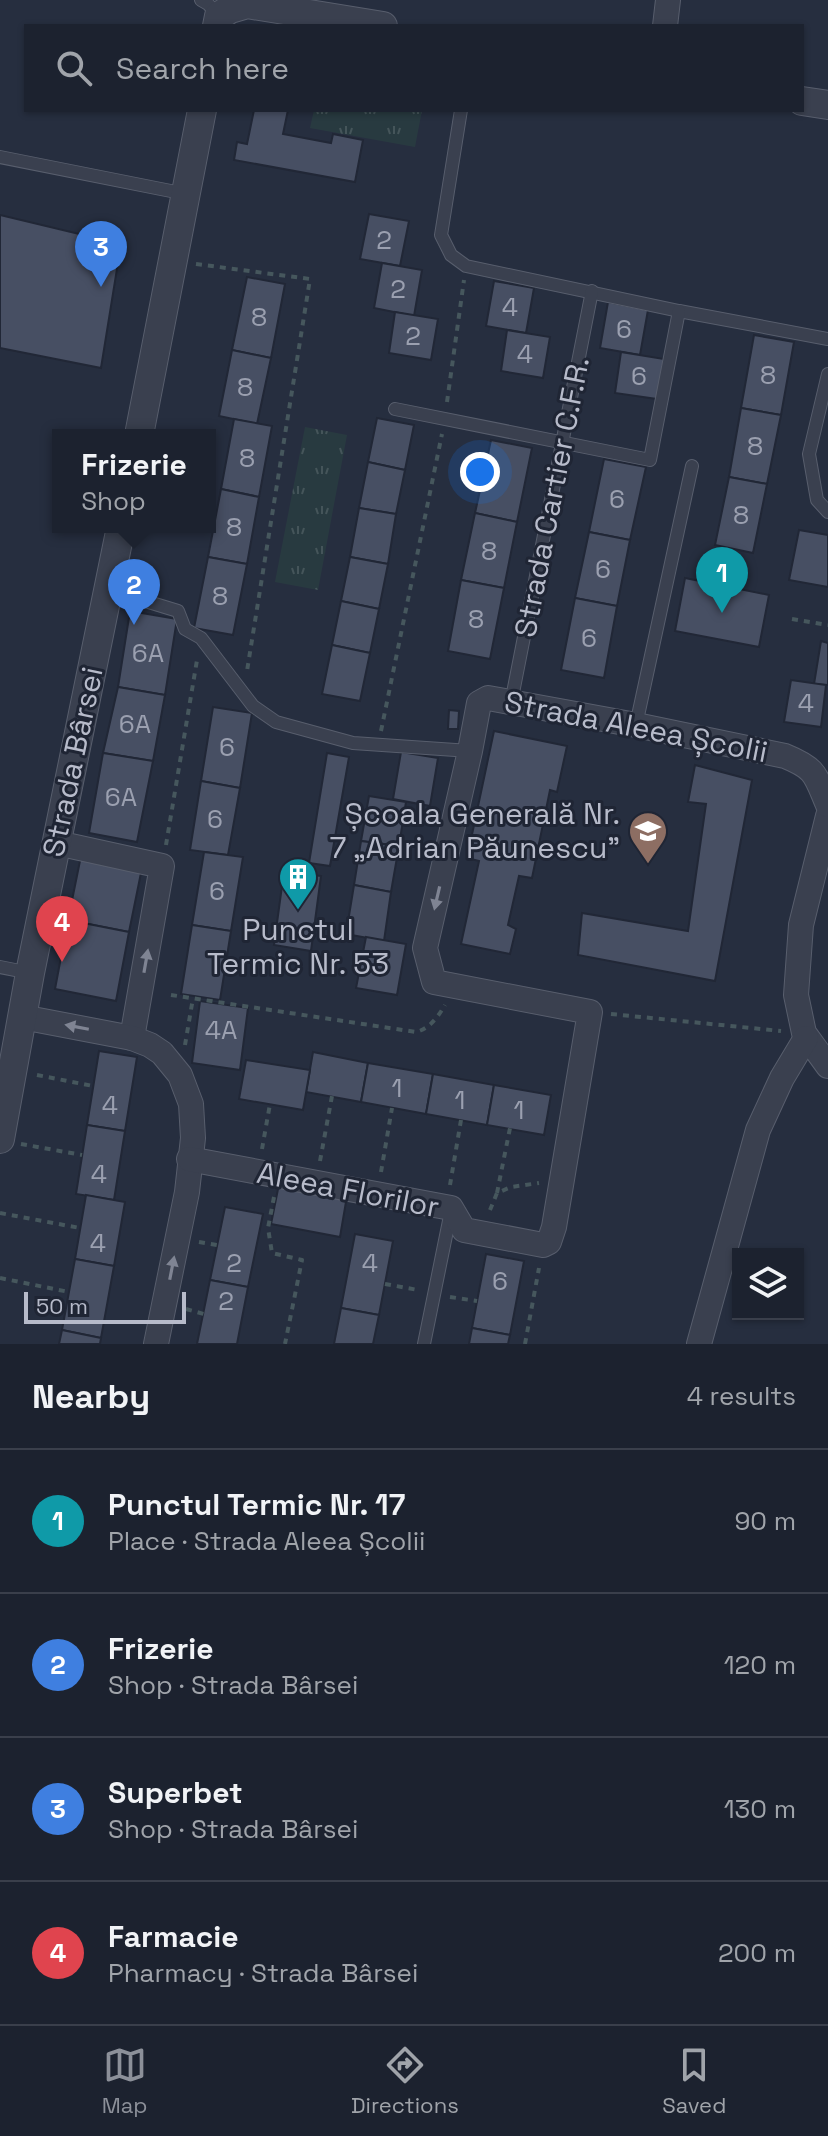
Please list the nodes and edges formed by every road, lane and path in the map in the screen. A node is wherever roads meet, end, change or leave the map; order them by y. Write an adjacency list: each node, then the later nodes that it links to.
1 (668, 0): 6 (street)
2 (247, 2): 3 (street); 4 (street)
3 (318, 7): 5 (street)
4 (212, 14)
5 (376, 24)
6 (665, 24)
7 (804, 101): 8 (street)
8 (828, 105)
9 (202, 112): 12 (street)
10 (461, 112): 14 (lane)
11 (0, 157): 12 (lane)
12 (186, 194): 13 (street)
13 (173, 261): 21 (street); 30 (path)
14 (466, 266): 15 (lane); 20 (path)
15 (592, 291): 16 (lane); 22 (lane, Strada Cartier C.F.R.)
16 (679, 311): 17 (lane); 22 (lane)
17 (828, 339)
18 (828, 374): 24 (lane)
19 (395, 409): 20 (lane)
20 (445, 419): 22 (lane); 33 (path)
21 (140, 429)
22 (562, 441): 31 (lane, Strada Cartier C.F.R.)
23 (692, 466): 32 (lane)
24 (828, 512)
25 (120, 533): 26 (street, Strada Bârsei)
26 (109, 590): 29 (lane); 37 (street, Strada Bârsei)
27 (792, 619): 28 (path)
28 (828, 625)
29 (201, 638): 30 (lane); 38 (path)
30 (243, 693): 33 (lane)
31 (511, 703): 32 (street, Strada Aleea Școlii); 34 (street, Strada Aleea Școlii)
32 (636, 725): 35 (street, Strada Aleea Școlii)
33 (378, 745): 34 (lane)
34 (470, 751): 41 (street, Strada Aleea Școlii, one-way to 41)
35 (828, 805)
36 (828, 816): 46 (street)
37 (57, 843): 38 (street); 40 (street, Strada Bârsei)
38 (162, 866): 47 (street, one-way to 38)
39 (0, 967): 40 (lane)
40 (30, 973): 45 (street, Strada Bârsei)
41 (444, 984): 43 (path); 44 (street)
42 (171, 995): 43 (path)
43 (193, 998): 49 (path)
44 (590, 1012): 46 (path); 63 (street)
45 (22, 1017): 47 (street, one-way to 45); 57 (street, Strada Bârsei)
46 (813, 1034): 48 (street); 80 (street)
47 (132, 1038): 49 (street)
48 (828, 1066)
49 (180, 1075): 60 (street)
50 (41, 1076): 51 (path)
51 (93, 1086)
52 (332, 1096): 62 (path)
53 (270, 1104): 61 (path)
54 (392, 1108): 65 (path)
55 (461, 1120): 66 (path)
56 (510, 1128): 64 (path)
57 (0, 1139)
58 (29, 1145): 59 (path)
59 (82, 1155)
60 (189, 1159): 61 (street, Aleea Florilor); 76 (street, one-way to 60)
61 (268, 1174): 62 (street, Aleea Florilor); 77 (path)
62 (315, 1183): 65 (street, Aleea Florilor)
63 (561, 1186): 64 (path); 70 (street)
64 (497, 1193): 67 (path)
65 (377, 1194): 66 (street, Aleea Florilor)
66 (448, 1207): 70 (street, Aleea Florilor); 74 (lane)
67 (490, 1210)
68 (0, 1213): 69 (path)
69 (80, 1228)
70 (543, 1245): 79 (path)
71 (0, 1278): 73 (path)
72 (385, 1284): 74 (path)
73 (69, 1292)
74 (434, 1294): 75 (path); 78 (lane)
75 (477, 1301)
76 (156, 1344)
77 (285, 1344)
78 (424, 1344)
79 (525, 1344)
80 (699, 1344)

